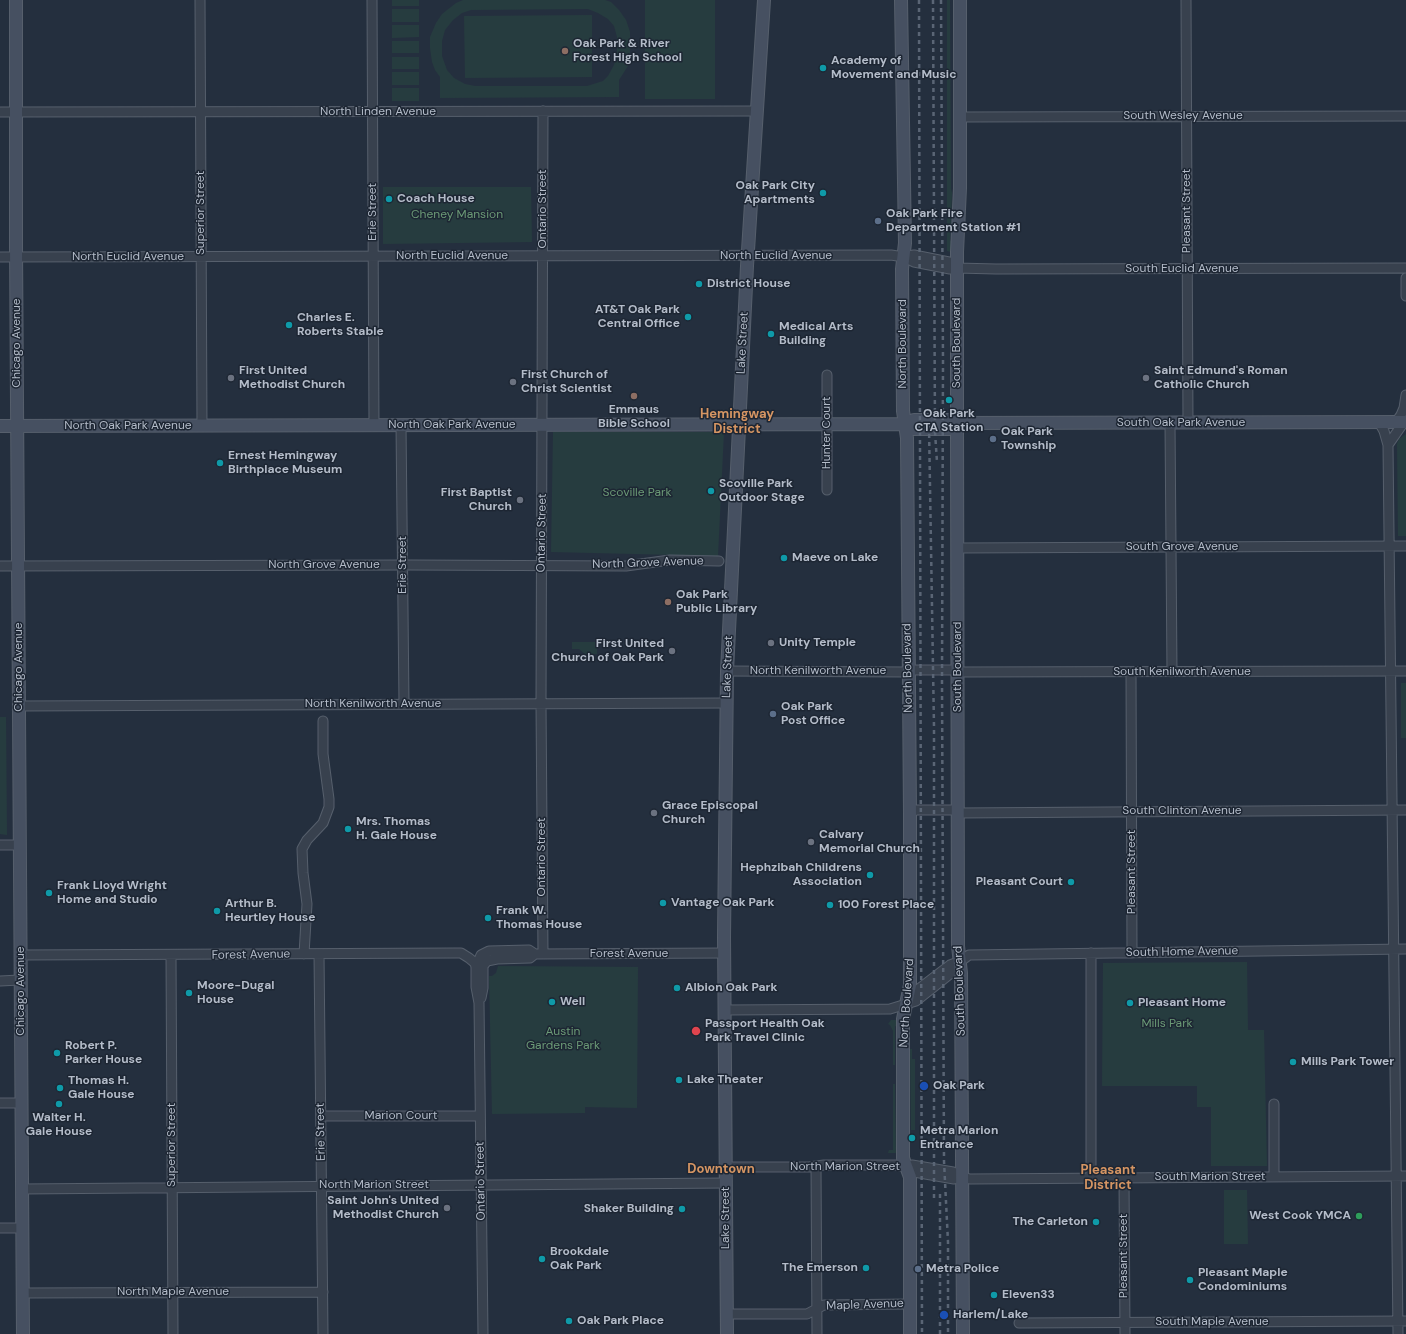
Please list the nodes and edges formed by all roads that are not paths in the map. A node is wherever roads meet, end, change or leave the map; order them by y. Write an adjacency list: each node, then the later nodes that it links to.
1 (16, 0): 11 (street, Chicago Avenue)
2 (200, 0): 12 (street, Superior Street)
3 (372, 0): 13 (street, Erie Street)
4 (764, 0): 9 (street, Lake Street)
5 (901, 0): 23 (street, North Boulevard)
6 (960, 0): 16 (street, South Boulevard)
7 (1186, 0): 14 (street, Pleasant Street)
8 (543, 111): 9 (street, North Linden Avenue); 13 (street, North Linden Avenue); 18 (street, Ontario Street)
9 (757, 111): 19 (street, Lake Street)
10 (0, 112): 11 (street, North Linden Avenue)
11 (16, 112): 12 (street, North Linden Avenue); 21 (street, Chicago Avenue)
12 (201, 112): 13 (street, North Linden Avenue); 22 (street, Superior Street)
13 (373, 112): 17 (street, Erie Street)
14 (1187, 116): 15 (street, South Wesley Avenue); 16 (street, South Wesley Avenue); 26 (street, Pleasant Street)
15 (1406, 116)
16 (960, 117): 24 (street, South Boulevard)
17 (373, 256): 18 (street, North Euclid Avenue); 22 (street, North Euclid Avenue); 41 (street, Erie Street)
18 (543, 256): 19 (street, North Euclid Avenue); 35 (street, Ontario Street)
19 (748, 256): 23 (street, North Euclid Avenue); 36 (street, Lake Street)
20 (0, 257): 21 (street, North Euclid Avenue)
21 (16, 257): 22 (street, North Euclid Avenue); 44 (street, Chicago Avenue)
22 (201, 257): 40 (street, Superior Street)
23 (904, 257): 24 (street, North Euclid Avenue); 38 (street, North Boulevard)
24 (957, 268): 26 (street, South Euclid Avenue); 39 (street, South Boulevard)
25 (1406, 268): 26 (street, South Euclid Avenue)
26 (1188, 269): 31 (street, Pleasant Street)
27 (1406, 278): 28 (street)
28 (1406, 296)
29 (827, 376): 37 (street, Hunter Court)
30 (1406, 395): 33 (street)
31 (1188, 422): 32 (street, South Oak Park Avenue); 34 (street, South Oak Park Avenue)
32 (1379, 422): 33 (street, South Oak Park Avenue); 45 (street)
33 (1402, 422): 45 (street)
34 (1170, 423): 39 (street, South Oak Park Avenue); 50 (street)
35 (543, 424): 36 (street, North Oak Park Avenue); 42 (street, North Oak Park Avenue); 53 (street, Ontario Street)
36 (739, 424): 37 (street, North Oak Park Avenue); 56 (street, Lake Street)
37 (826, 424): 38 (street, North Oak Park Avenue); 46 (street, Hunter Court)
38 (905, 424): 39 (street, North Oak Park Avenue); 59 (street, North Boulevard)
39 (957, 424): 49 (street, South Boulevard)
40 (202, 425): 41 (street, North Oak Park Avenue); 44 (street, North Oak Park Avenue)
41 (374, 425): 42 (street, North Oak Park Avenue)
42 (401, 425): 52 (street, Erie Street)
43 (0, 426): 44 (street, North Oak Park Avenue)
44 (18, 426): 55 (street, Chicago Avenue)
45 (1388, 445): 47 (street)
46 (826, 490)
47 (1389, 546): 48 (street, South Grove Avenue); 50 (street, South Grove Avenue); 57 (street)
48 (1406, 546)
49 (958, 548): 50 (street, South Grove Avenue); 60 (street, South Boulevard)
50 (1171, 548): 62 (street)
51 (719, 561): 53 (street, North Grove Avenue)
52 (403, 565): 53 (street, North Grove Avenue); 55 (street, North Grove Avenue); 64 (street, Erie Street)
53 (542, 565): 65 (street, Ontario Street)
54 (0, 566): 55 (street, North Grove Avenue)
55 (18, 566): 66 (street, Chicago Avenue)
56 (727, 671): 59 (street, North Kenilworth Avenue); 63 (street, Lake Street)
57 (1391, 671): 58 (street, South Kenilworth Avenue); 62 (street, South Kenilworth Avenue); 68 (street)
58 (1406, 671)
59 (908, 672): 60 (street, North Kenilworth Avenue); 71 (street, North Boulevard)
60 (958, 672): 61 (street, South Kenilworth Avenue); 72 (street, South Boulevard)
61 (1131, 672): 62 (street, South Kenilworth Avenue); 70 (street, Pleasant Street)
62 (1172, 672)
63 (726, 703): 65 (street, North Kenilworth Avenue); 77 (street, Lake Street)
64 (404, 704): 65 (street, North Kenilworth Avenue); 66 (street, North Kenilworth Avenue)
65 (541, 704): 82 (street, Ontario Street)
66 (19, 706): 74 (street, Chicago Avenue)
67 (323, 721): 80 (street)
68 (1392, 810): 69 (street, South Clinton Avenue); 70 (street, South Clinton Avenue); 75 (street)
69 (1406, 810)
70 (1132, 812): 72 (street, South Clinton Avenue); 79 (street, Pleasant Street)
71 (910, 813): 72 (street, South Clinton Avenue); 89 (street, North Boulevard)
72 (958, 813): 85 (street, South Boulevard)
73 (0, 845): 74 (street)
74 (20, 845): 84 (street, Chicago Avenue)
75 (1394, 949): 76 (street, South Home Avenue); 79 (street, South Home Avenue); 99 (street)
76 (1406, 949)
77 (724, 953): 82 (street, Forest Avenue); 90 (street, Lake Street)
78 (1091, 953): 79 (street, South Home Avenue); 85 (street, South Home Avenue); 104 (street)
79 (1132, 953)
80 (304, 954): 81 (street, Forest Avenue); 83 (street, Forest Avenue)
81 (319, 954): 86 (street, Forest Avenue); 94 (street, Erie Street)
82 (539, 954): 86 (street, Forest Avenue)
83 (171, 955): 84 (street, Forest Avenue); 108 (street, Superior Street)
84 (20, 956): 87 (street, Chicago Avenue)
85 (961, 961): 89 (street, South Home Avenue); 101 (street, South Boulevard)
86 (478, 971): 95 (street, Ontario Street)
87 (20, 980): 88 (street); 92 (street, Chicago Avenue)
88 (0, 981)
89 (906, 1003): 90 (street); 98 (street, North Boulevard)
90 (725, 1010): 97 (street, Lake Street)
91 (0, 1103): 92 (street)
92 (21, 1103): 109 (street, Chicago Avenue)
93 (1274, 1104): 103 (street)
94 (321, 1116): 95 (street, Marion Court); 107 (street, Erie Street)
95 (480, 1116): 106 (street, Ontario Street)
96 (816, 1166): 97 (street, North Marion Street); 98 (street, North Marion Street); 116 (street)
97 (725, 1167): 105 (street, Lake Street)
98 (906, 1167): 101 (street, South Marion Street); 115 (street, North Boulevard)
99 (1396, 1176): 100 (street, South Marion Street); 103 (street, South Marion Street); 118 (street)
100 (1406, 1176)
101 (962, 1177): 104 (street, South Marion Street); 128 (street, South Boulevard)
102 (1124, 1177): 103 (street, South Marion Street); 104 (street, South Marion Street); 120 (street, Pleasant Street)
103 (1274, 1177)
104 (1091, 1178)
105 (726, 1183): 106 (street, North Marion Street); 117 (street, Lake Street)
106 (481, 1185): 107 (street, North Marion Street); 124 (street, Ontario Street)
107 (322, 1186): 108 (street, North Marion Street); 113 (street, Erie Street)
108 (172, 1187): 109 (street, North Marion Street); 112 (street, Superior Street)
109 (22, 1189): 111 (street, Chicago Avenue)
110 (0, 1228): 111 (street)
111 (22, 1228): 114 (street, Chicago Avenue)
112 (173, 1292): 113 (street, North Maple Avenue); 114 (street, North Maple Avenue); 122 (street, Superior Street)
113 (323, 1292): 123 (street, Erie Street)
114 (23, 1293): 121 (street, Chicago Avenue)
115 (910, 1304): 116 (street, Maple Avenue); 127 (street, North Boulevard)
116 (817, 1308): 117 (street, Maple Avenue); 126 (street)
117 (727, 1314): 125 (street, Lake Street)
118 (1402, 1321): 120 (street, South Maple Avenue); 130 (street)
119 (1019, 1323): 120 (street, South Maple Avenue)
120 (1125, 1323): 129 (street, Pleasant Street)
121 (23, 1334)
122 (173, 1334)
123 (323, 1334)
124 (483, 1334)
125 (727, 1334)
126 (817, 1334)
127 (910, 1334)
128 (963, 1334)
129 (1125, 1334)
130 (1398, 1334)

